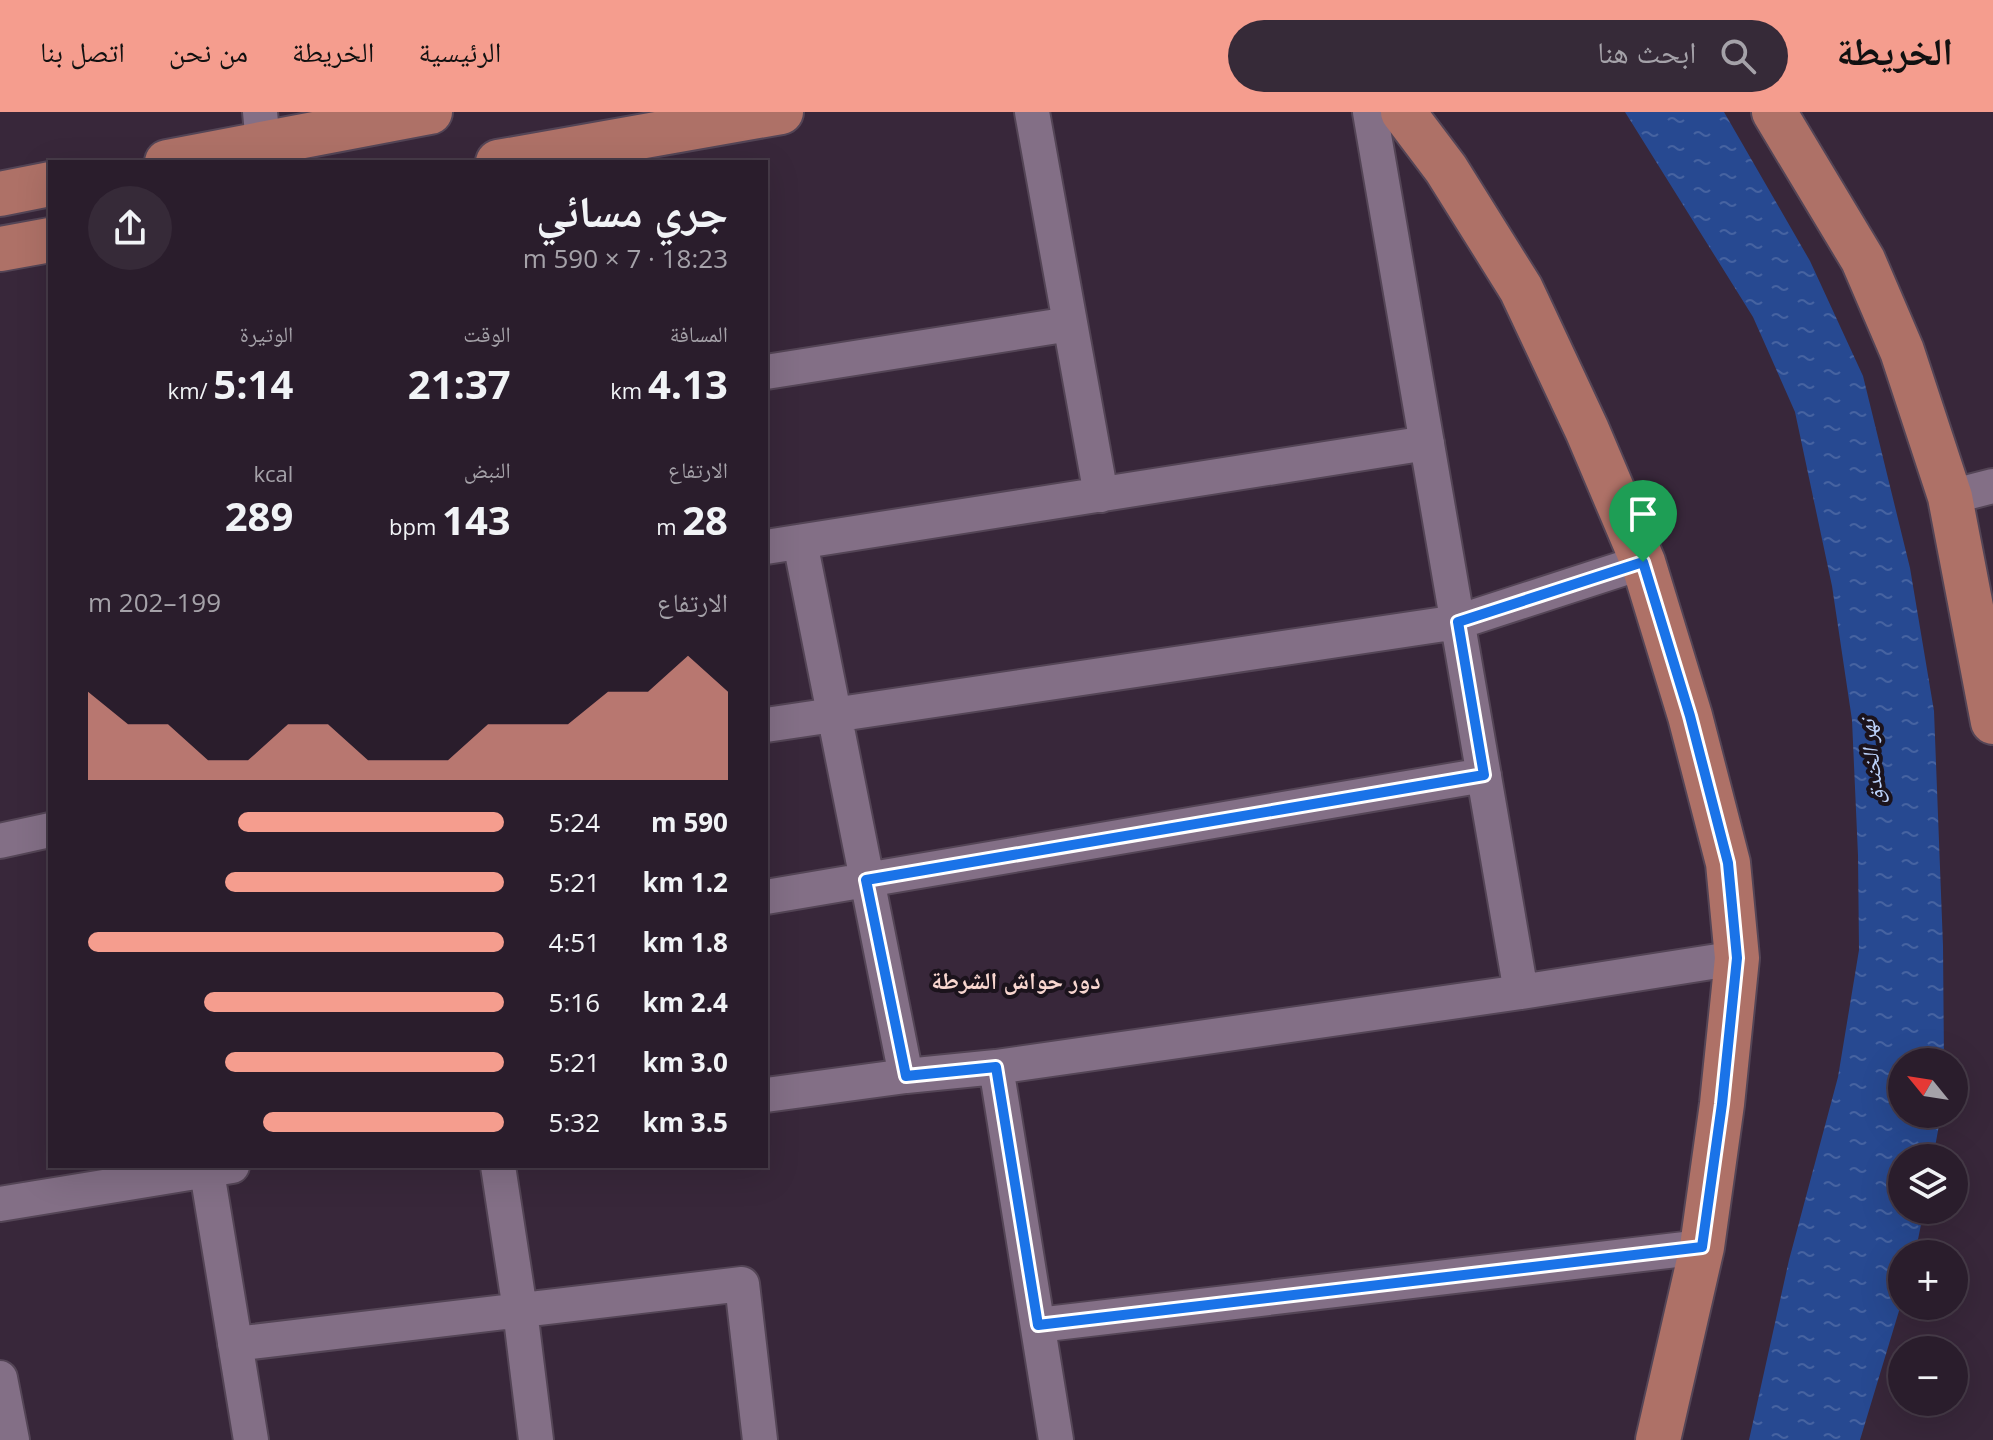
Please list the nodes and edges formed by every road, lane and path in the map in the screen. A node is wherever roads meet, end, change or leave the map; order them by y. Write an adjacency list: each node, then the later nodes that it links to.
1 (430, 112): 7 (main road)
2 (781, 112): 8 (main road)
3 (1032, 112): 15 (street)
4 (1370, 112): 17 (street)
5 (1403, 112): 23 (main road)
6 (1774, 112): 20 (main road)
7 (262, 128): 9 (main road)
8 (603, 153): 10 (main road)
9 (173, 160)
10 (521, 160)
11 (48, 184): 12 (main road)
12 (0, 194)
13 (48, 240): 14 (main road)
14 (0, 249)
15 (1070, 324): 16 (street); 19 (street)
16 (768, 372)
17 (1427, 443): 19 (street); 24 (street)
18 (1993, 486): 20 (street)
19 (1101, 495): 21 (street)
20 (1950, 497): 26 (main road)
21 (800, 542): 22 (street); 25 (street)
22 (768, 547)
23 (1643, 562): 24 (street); 33 (main road)
24 (1458, 622): 25 (street); 28 (street)
25 (834, 715): 27 (street); 31 (street)
26 (1993, 722)
27 (768, 725)
28 (1484, 775): 31 (street); 34 (street)
29 (48, 830): 30 (street)
30 (0, 841)
31 (866, 880): 32 (street); 36 (street)
32 (768, 897)
33 (1737, 958): 34 (street); 42 (main road)
34 (1521, 992): 35 (street)
35 (996, 1067): 36 (street); 44 (street)
36 (906, 1076): 37 (street)
37 (768, 1095)
38 (209, 1168): 41 (street)
39 (215, 1168): 45 (street)
40 (498, 1168): 43 (street)
41 (0, 1204)
42 (1702, 1247): 44 (street); 52 (main road)
43 (520, 1310): 45 (street); 49 (street); 50 (street)
44 (1038, 1325): 51 (street)
45 (235, 1344): 48 (street)
46 (0, 1378): 47 (street)
47 (12, 1440)
48 (251, 1440)
49 (536, 1440)
50 (760, 1440)
51 (1056, 1440)
52 (1658, 1440)

